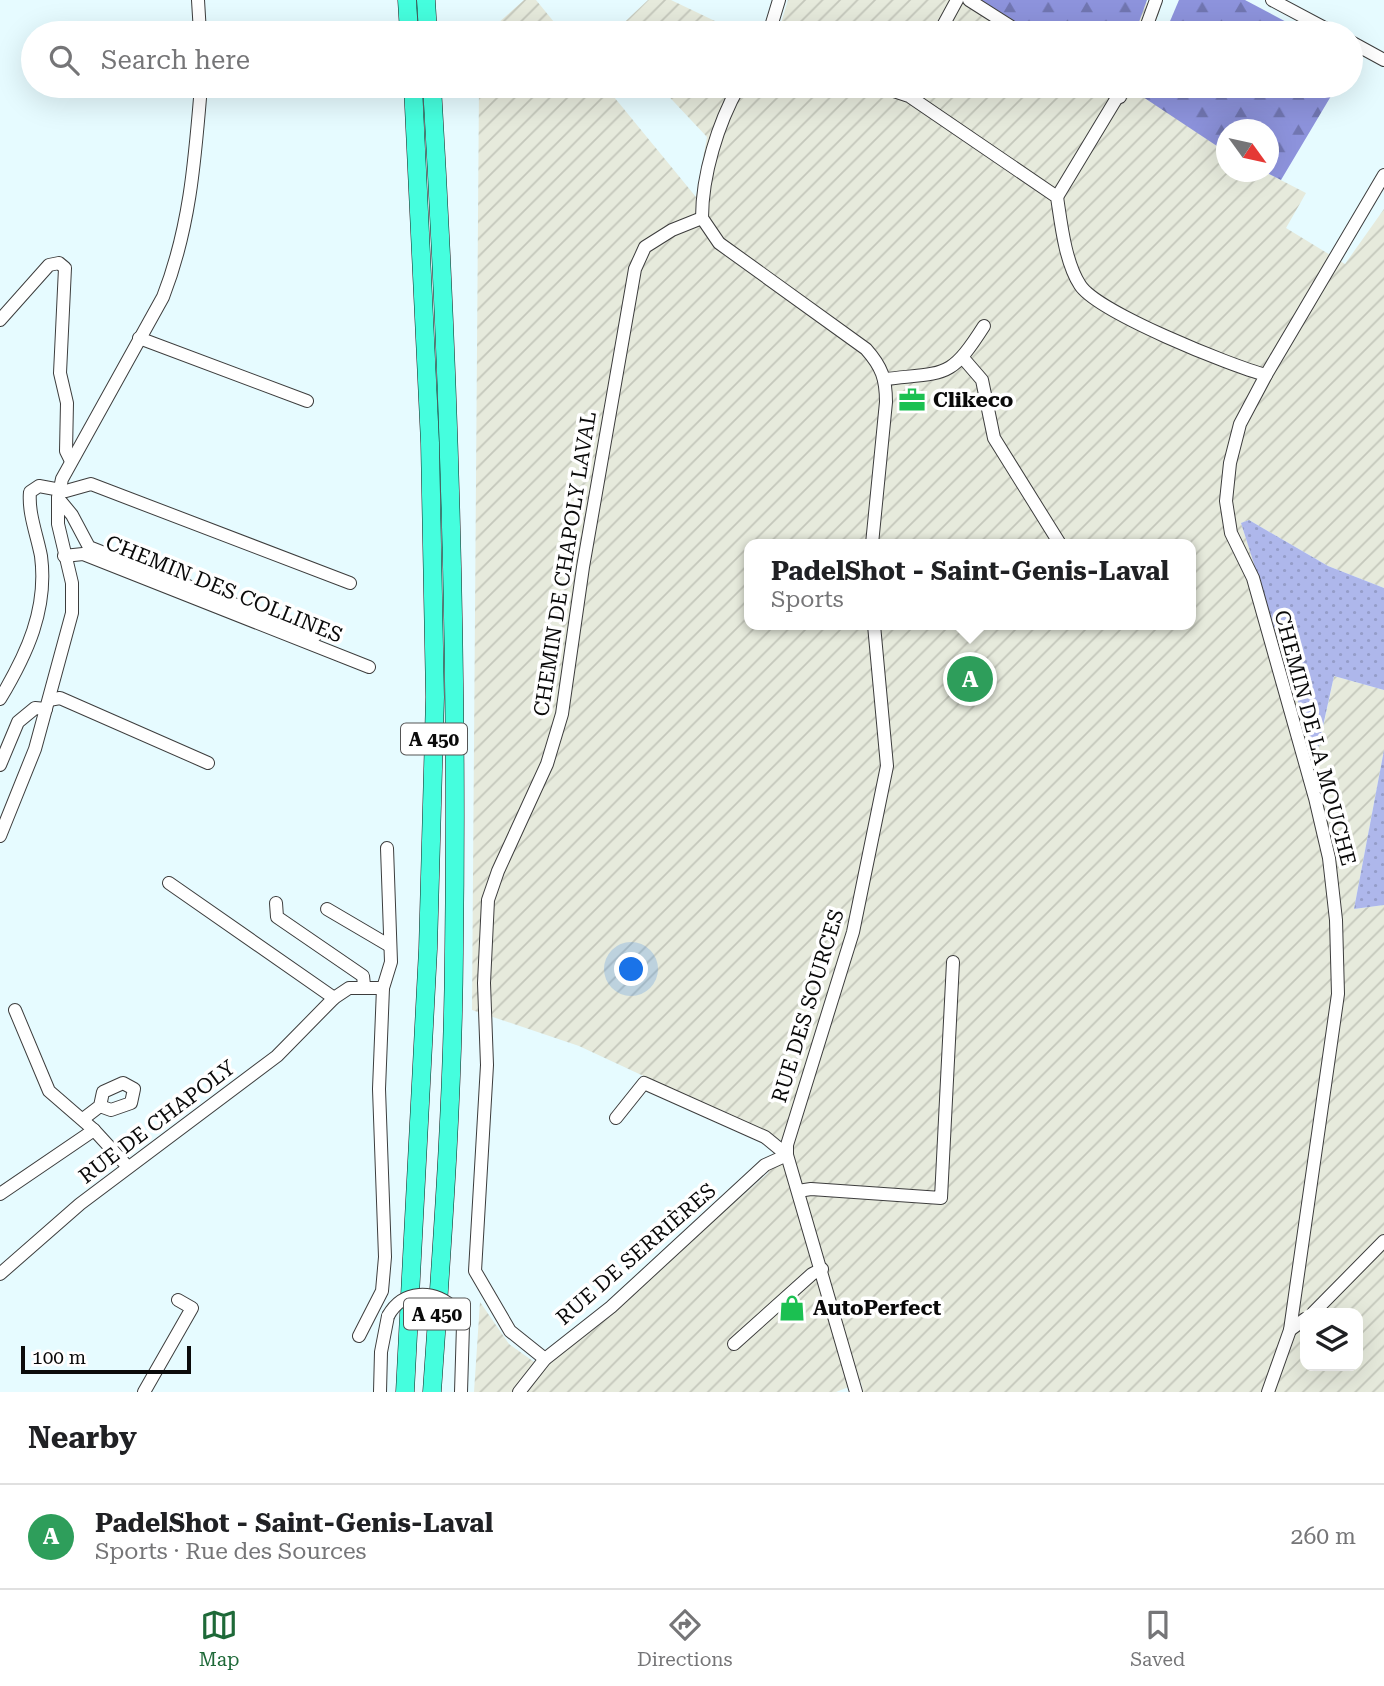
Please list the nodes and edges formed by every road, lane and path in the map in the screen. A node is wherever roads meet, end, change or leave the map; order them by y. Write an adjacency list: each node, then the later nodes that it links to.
1 (198, 0): 9 (street)
2 (407, 0): 10 (highway)
3 (426, 0): 11 (highway)
4 (779, 0): 12 (street)
5 (957, 0): 13 (street)
6 (969, 0): 14 (street)
7 (1156, 0): 15 (street)
8 (1272, 0): 16 (street)
9 (199, 21)
10 (409, 21)
11 (427, 21)
12 (773, 21)
13 (946, 21)
14 (1002, 21)
15 (1148, 21)
16 (1311, 21)
17 (1363, 49): 18 (street)
18 (1384, 60)
19 (200, 98): 30 (street)
20 (414, 98): 79 (highway, A 450)
21 (433, 98): 80 (highway, A 450)
22 (733, 98): 27 (street)
23 (921, 98): 26 (street)
24 (1118, 98): 26 (street)
25 (1384, 175): 32 (street, CHEMIN DE LA MOUCHE)
26 (1057, 197): 32 (street)
27 (702, 218): 33 (street); 76 (street, CHEMIN DE CHAPOLY LAVAL)
28 (0, 320): 35 (street)
29 (984, 326): 31 (street)
30 (139, 338): 34 (street); 35 (street)
31 (963, 358): 33 (street); 38 (street)
32 (1266, 375): 73 (street, CHEMIN DE LA MOUCHE)
33 (886, 379): 37 (street)
34 (307, 401)
35 (71, 461): 36 (street)
36 (58, 494): 39 (street); 40 (street); 42 (street, CHEMIN DES COLLINES); 44 (street)
37 (872, 539)
38 (1057, 539)
39 (65, 556): 43 (street, CHEMIN DES COLLINES); 45 (street)
40 (350, 583)
41 (874, 630): 63 (street, RUE DES SOURCES)
42 (315, 636)
43 (369, 667)
44 (0, 699)
45 (48, 704): 46 (street); 47 (street); 48 (street)
46 (208, 763)
47 (0, 765)
48 (0, 836)
49 (387, 848): 53 (street)
50 (170, 883): 57 (street)
51 (276, 903): 55 (street)
52 (327, 909): 53 (street)
53 (390, 946): 56 (street)
54 (953, 962): 65 (street)
55 (364, 985): 56 (street); 57 (street, RUE DE CHAPOLY)
56 (383, 988): 74 (street)
57 (334, 998): 64 (street, RUE DE CHAPOLY)
58 (15, 1010): 61 (street)
59 (100, 1106): 61 (street)
60 (616, 1118): 63 (street)
61 (82, 1119): 62 (street)
62 (94, 1130): 64 (street); 66 (street)
63 (788, 1155): 65 (street, RUE DES SOURCES); 76 (street, RUE DE SERRIÈRES)
64 (128, 1167): 69 (street, RUE DE CHAPOLY)
65 (798, 1191): 68 (street, RUE DES SOURCES)
66 (0, 1194)
67 (1384, 1241): 71 (street)
68 (822, 1269): 75 (street); 83 (street, RUE DES SOURCES)
69 (0, 1273)
70 (178, 1300): 77 (street)
71 (1318, 1308)
72 (1300, 1323): 73 (street)
73 (1290, 1330): 84 (street, CHEMIN DE LA MOUCHE)
74 (359, 1336)
75 (734, 1344)
76 (545, 1359): 82 (street, RUE DE SERRIÈRES)
77 (144, 1392)
78 (380, 1392): 81 (street, bridge)
79 (405, 1392)
80 (432, 1392)
81 (461, 1392)
82 (519, 1392)
83 (856, 1392)
84 (1268, 1392)

